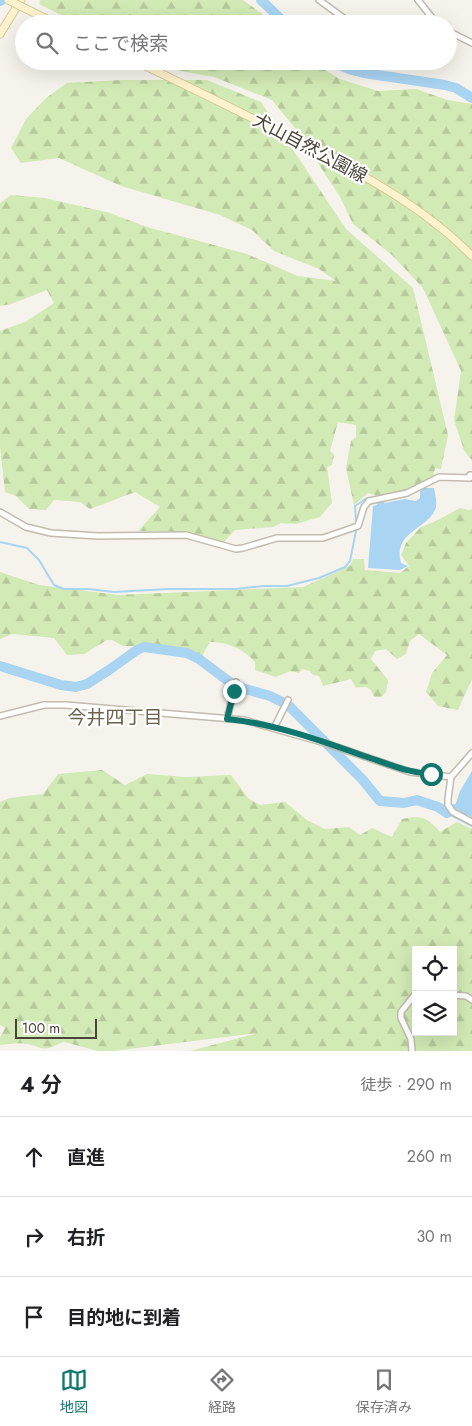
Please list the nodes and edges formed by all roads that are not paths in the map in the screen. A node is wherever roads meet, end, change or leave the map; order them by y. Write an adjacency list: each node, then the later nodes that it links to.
1 (8, 0): 5 (main road, bridge)
2 (21, 0): 8 (main road)
3 (319, 0): 6 (street)
4 (418, 0): 7 (street)
5 (39, 15)
6 (340, 15)
7 (430, 15)
8 (0, 34)
9 (457, 36): 10 (street)
10 (472, 43)
11 (153, 70): 12 (main road, 犬山自然公園線)
12 (472, 256)
13 (472, 475): 14 (street)
14 (0, 512)
15 (236, 682): 18 (street)
16 (288, 700): 19 (street)
17 (0, 716): 18 (street)
18 (227, 719): 19 (street)
19 (274, 728): 21 (street)
20 (472, 753): 21 (street)
21 (450, 776): 22 (street)
22 (472, 822)
23 (457, 995): 25 (street)
24 (412, 998): 26 (street)
25 (472, 1000)
26 (412, 1051)

